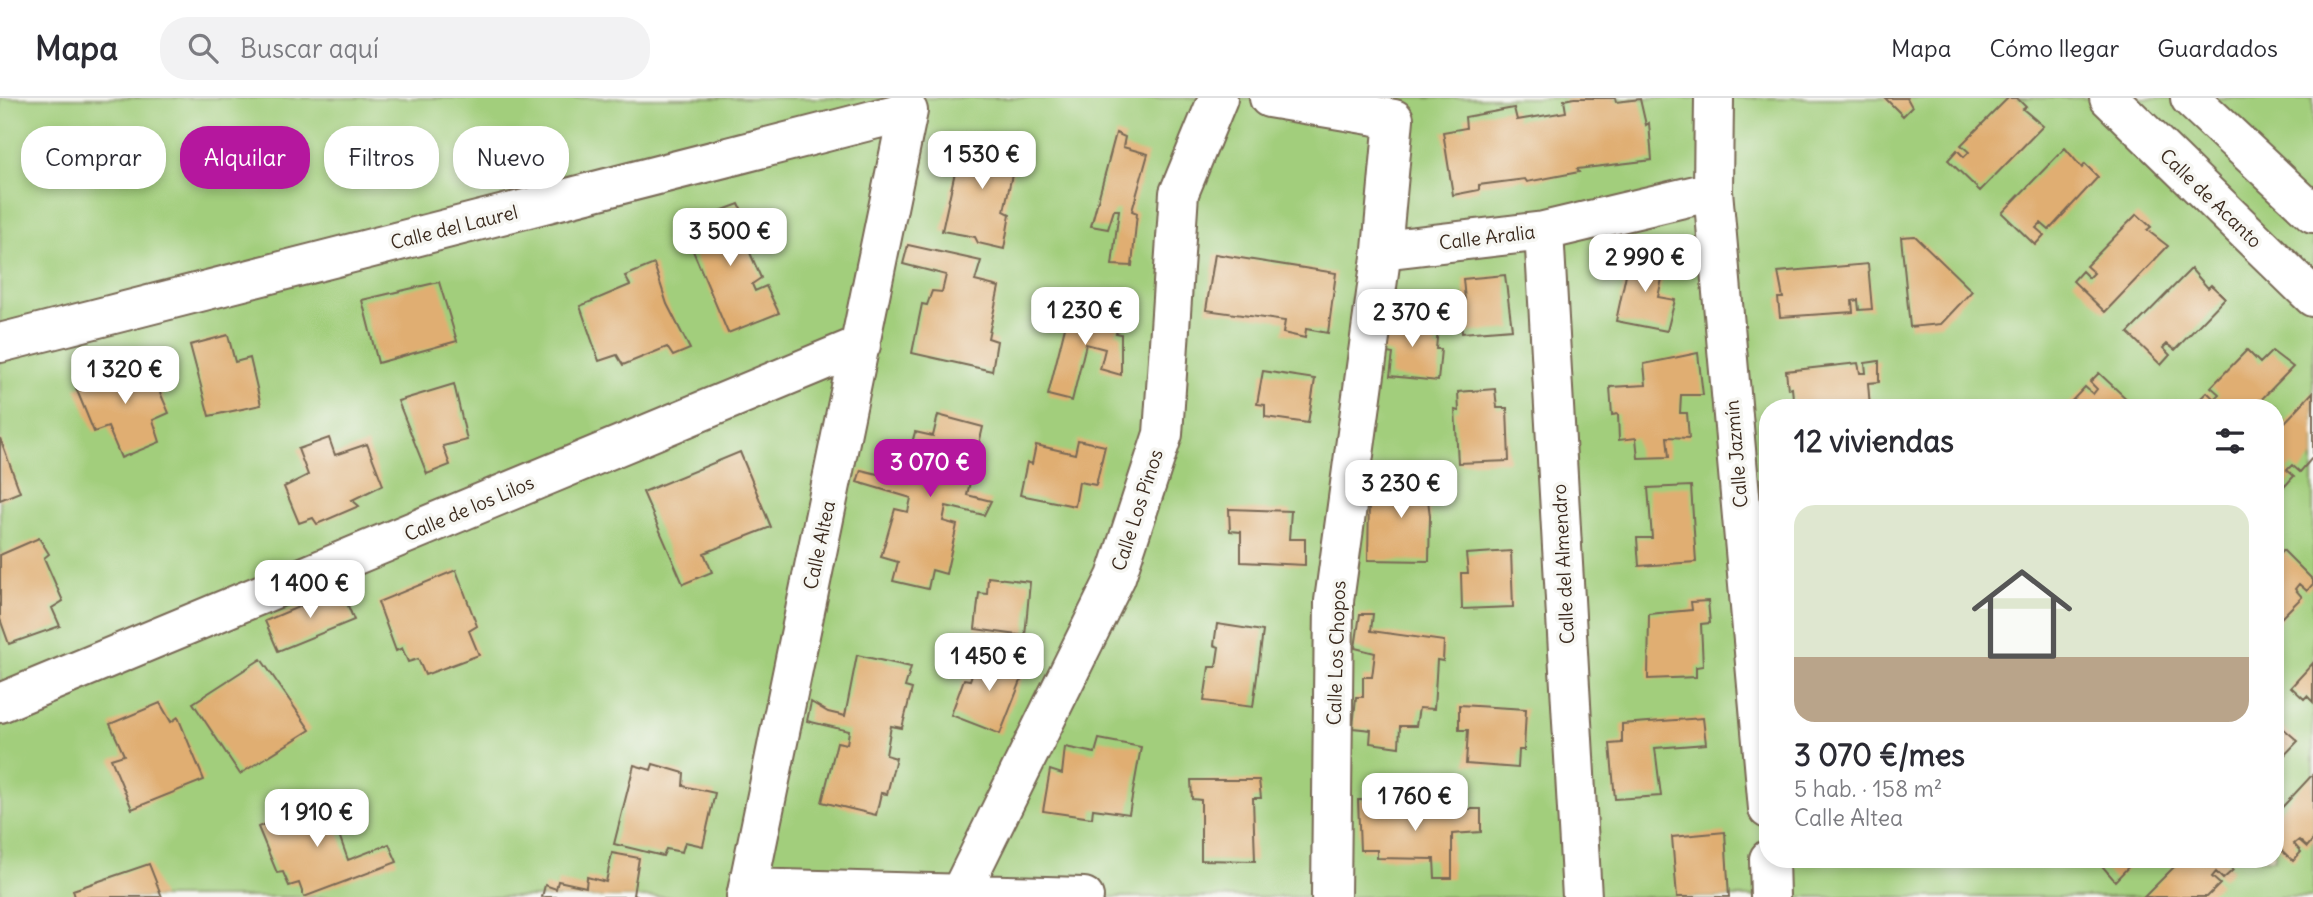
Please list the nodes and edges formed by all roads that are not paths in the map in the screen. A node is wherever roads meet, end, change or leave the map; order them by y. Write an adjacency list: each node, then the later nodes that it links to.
1 (1218, 98): 18 (street, Calle Los Pinos)
2 (1269, 98): 10 (street, Calle Los Chopos)
3 (1714, 98): 7 (street, Calle Jazmín)
4 (2109, 98): 11 (street, Calle de Acanto)
5 (2190, 98): 8 (street)
6 (908, 111): 12 (street, Calle del Laurel); 13 (street, Calle Altea)
7 (1713, 191): 9 (street, Calle Aralia); 15 (street, Calle Jazmín)
8 (2313, 213)
9 (1544, 231): 10 (street, Calle Aralia); 21 (street, Calle del Almendro)
10 (1382, 250): 20 (street, Calle Los Chopos)
11 (2313, 297)
12 (0, 343)
13 (861, 345): 14 (street, Calle de los Lilos); 17 (street, Calle Altea)
14 (0, 703)
15 (1759, 708)
16 (1769, 868): 22 (street)
17 (747, 892): 18 (street)
18 (959, 894): 19 (street)
19 (1084, 897)
20 (1331, 897)
21 (1582, 897)
22 (1770, 897)

